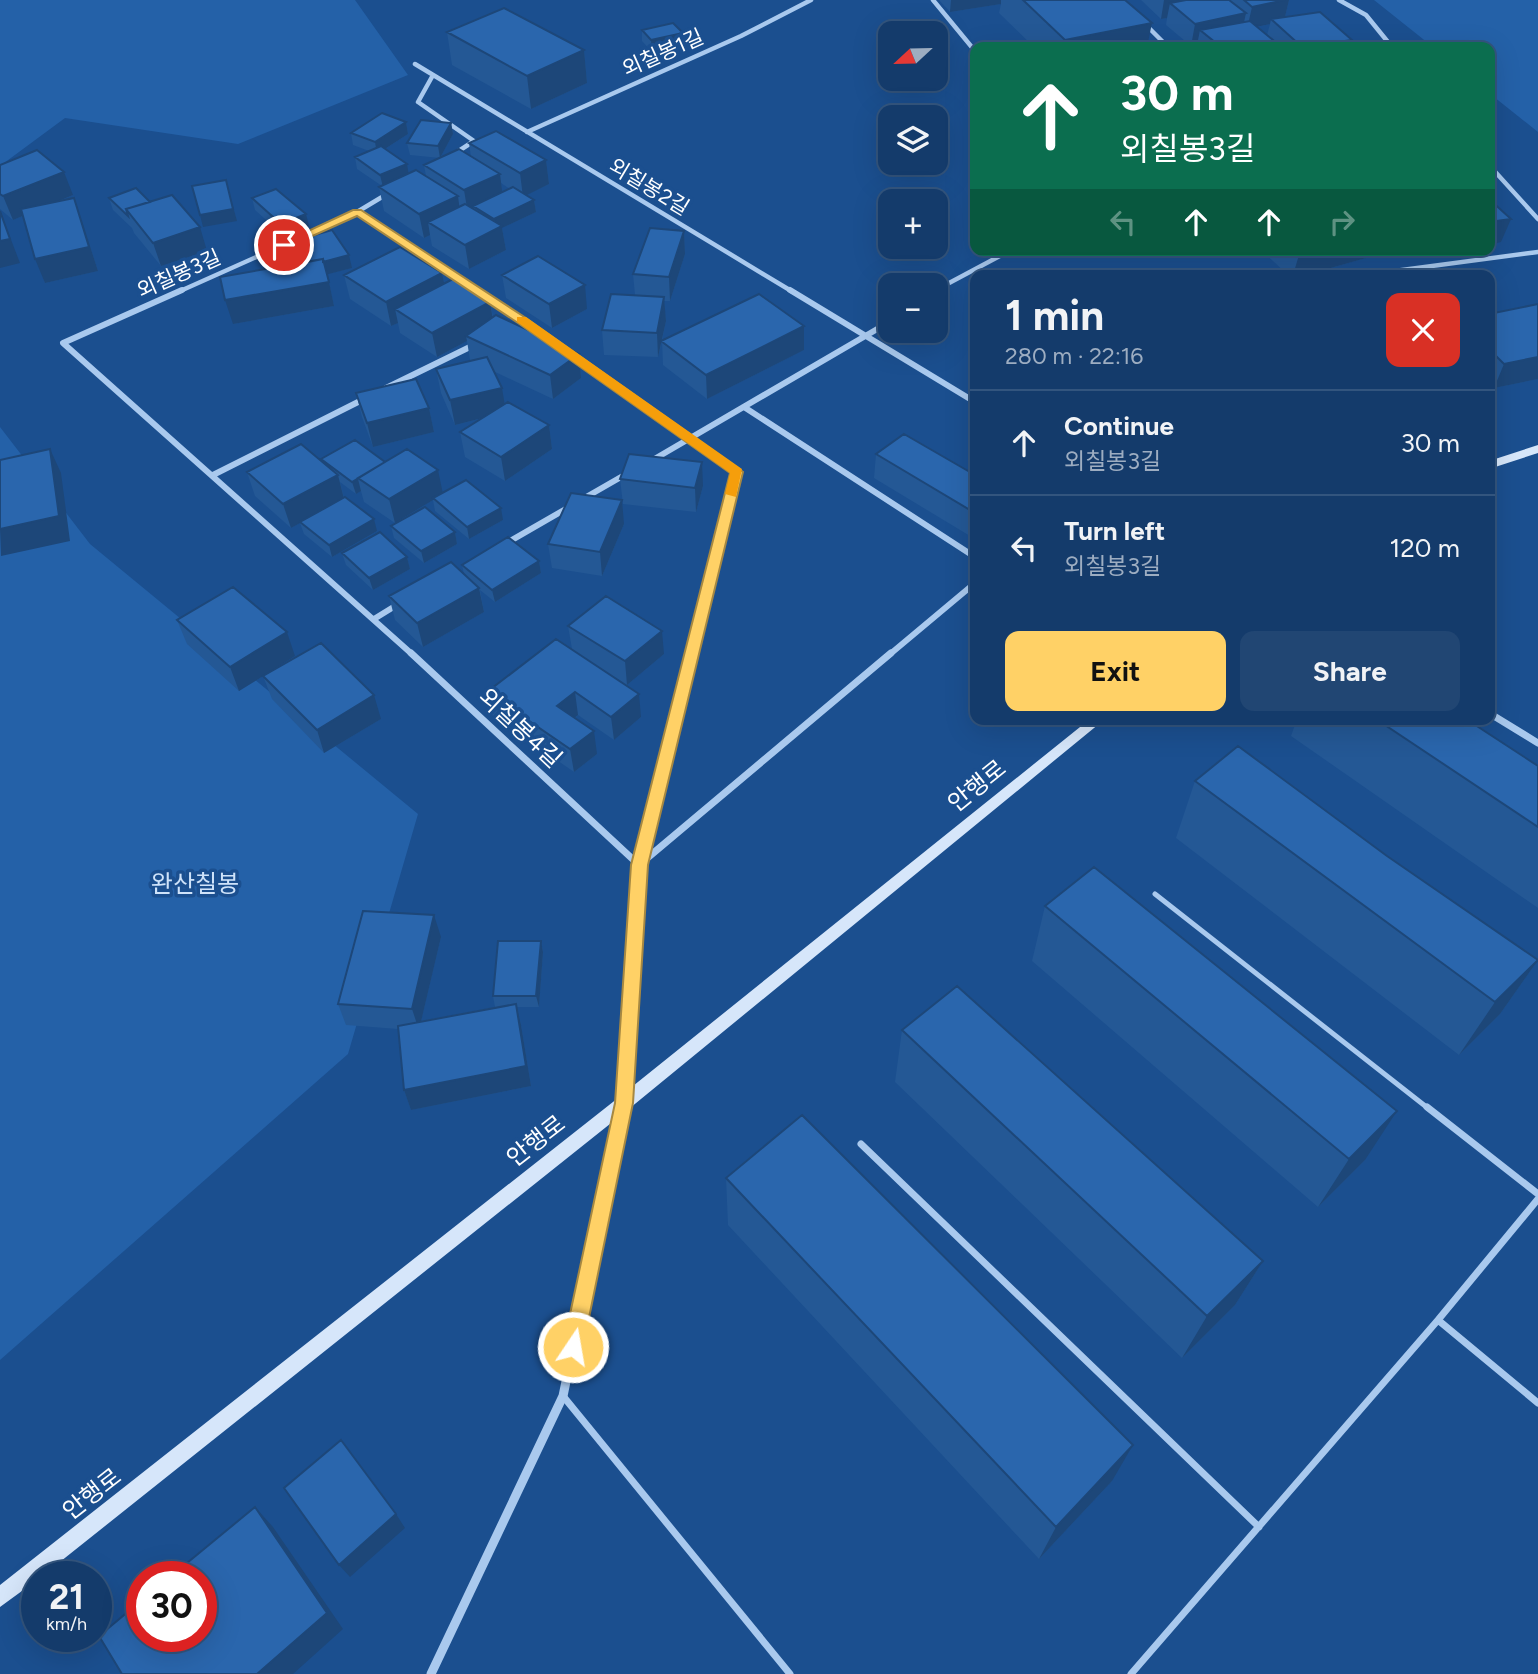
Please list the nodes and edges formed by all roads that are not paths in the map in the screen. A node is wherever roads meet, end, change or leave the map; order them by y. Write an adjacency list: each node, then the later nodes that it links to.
1 (811, 0): 10 (street, 외칠봉1길)
2 (933, 0): 7 (street)
3 (1339, 0): 6 (street)
4 (1140, 19): 5 (street)
5 (1163, 42)
6 (1388, 42)
7 (970, 45)
8 (415, 64): 9 (street, 외칠봉2길)
9 (433, 75): 10 (street, 외칠봉2길); 11 (street)
10 (527, 132): 25 (street, 외칠봉2길)
11 (451, 155)
12 (1495, 172): 15 (street)
13 (393, 191): 14 (street, 외칠봉3길)
14 (357, 212): 22 (street); 27 (street, 외칠봉3길)
15 (1538, 219)
16 (1538, 252): 19 (street)
17 (1000, 256): 18 (street)
18 (974, 270)
19 (1402, 270)
20 (970, 272): 21 (street)
21 (948, 284)
22 (522, 320): 23 (street); 30 (street)
23 (510, 327)
24 (878, 329): 25 (street)
25 (866, 337): 28 (street, 외칠봉2길); 29 (street)
26 (485, 339): 35 (street)
27 (63, 343): 35 (street, 외칠봉4길)
28 (970, 399)
29 (744, 407): 30 (street); 37 (street)
30 (692, 437): 32 (street); 44 (street)
31 (1538, 449): 33 (street)
32 (647, 463)
33 (1495, 463)
34 (635, 469): 36 (street)
35 (213, 475): 40 (street, 외칠봉4길)
36 (499, 547)
37 (970, 554)
38 (970, 587): 44 (street)
39 (408, 599): 40 (street)
40 (374, 618): 44 (street, 외칠봉4길)
41 (1495, 717): 43 (street)
42 (1092, 725): 46 (street, 안행로)
43 (1538, 743)
44 (639, 865): 46 (street)
45 (1155, 894): 48 (lane)
46 (624, 1103): 50 (street); 53 (street, 안행로)
47 (861, 1144): 52 (lane)
48 (1538, 1196): 49 (lane)
49 (1438, 1321): 51 (lane); 52 (lane)
50 (563, 1396): 54 (street); 55 (lane)
51 (1538, 1403)
52 (1259, 1527): 56 (lane)
53 (0, 1598)
54 (431, 1674)
55 (790, 1674)
56 (1131, 1674)

